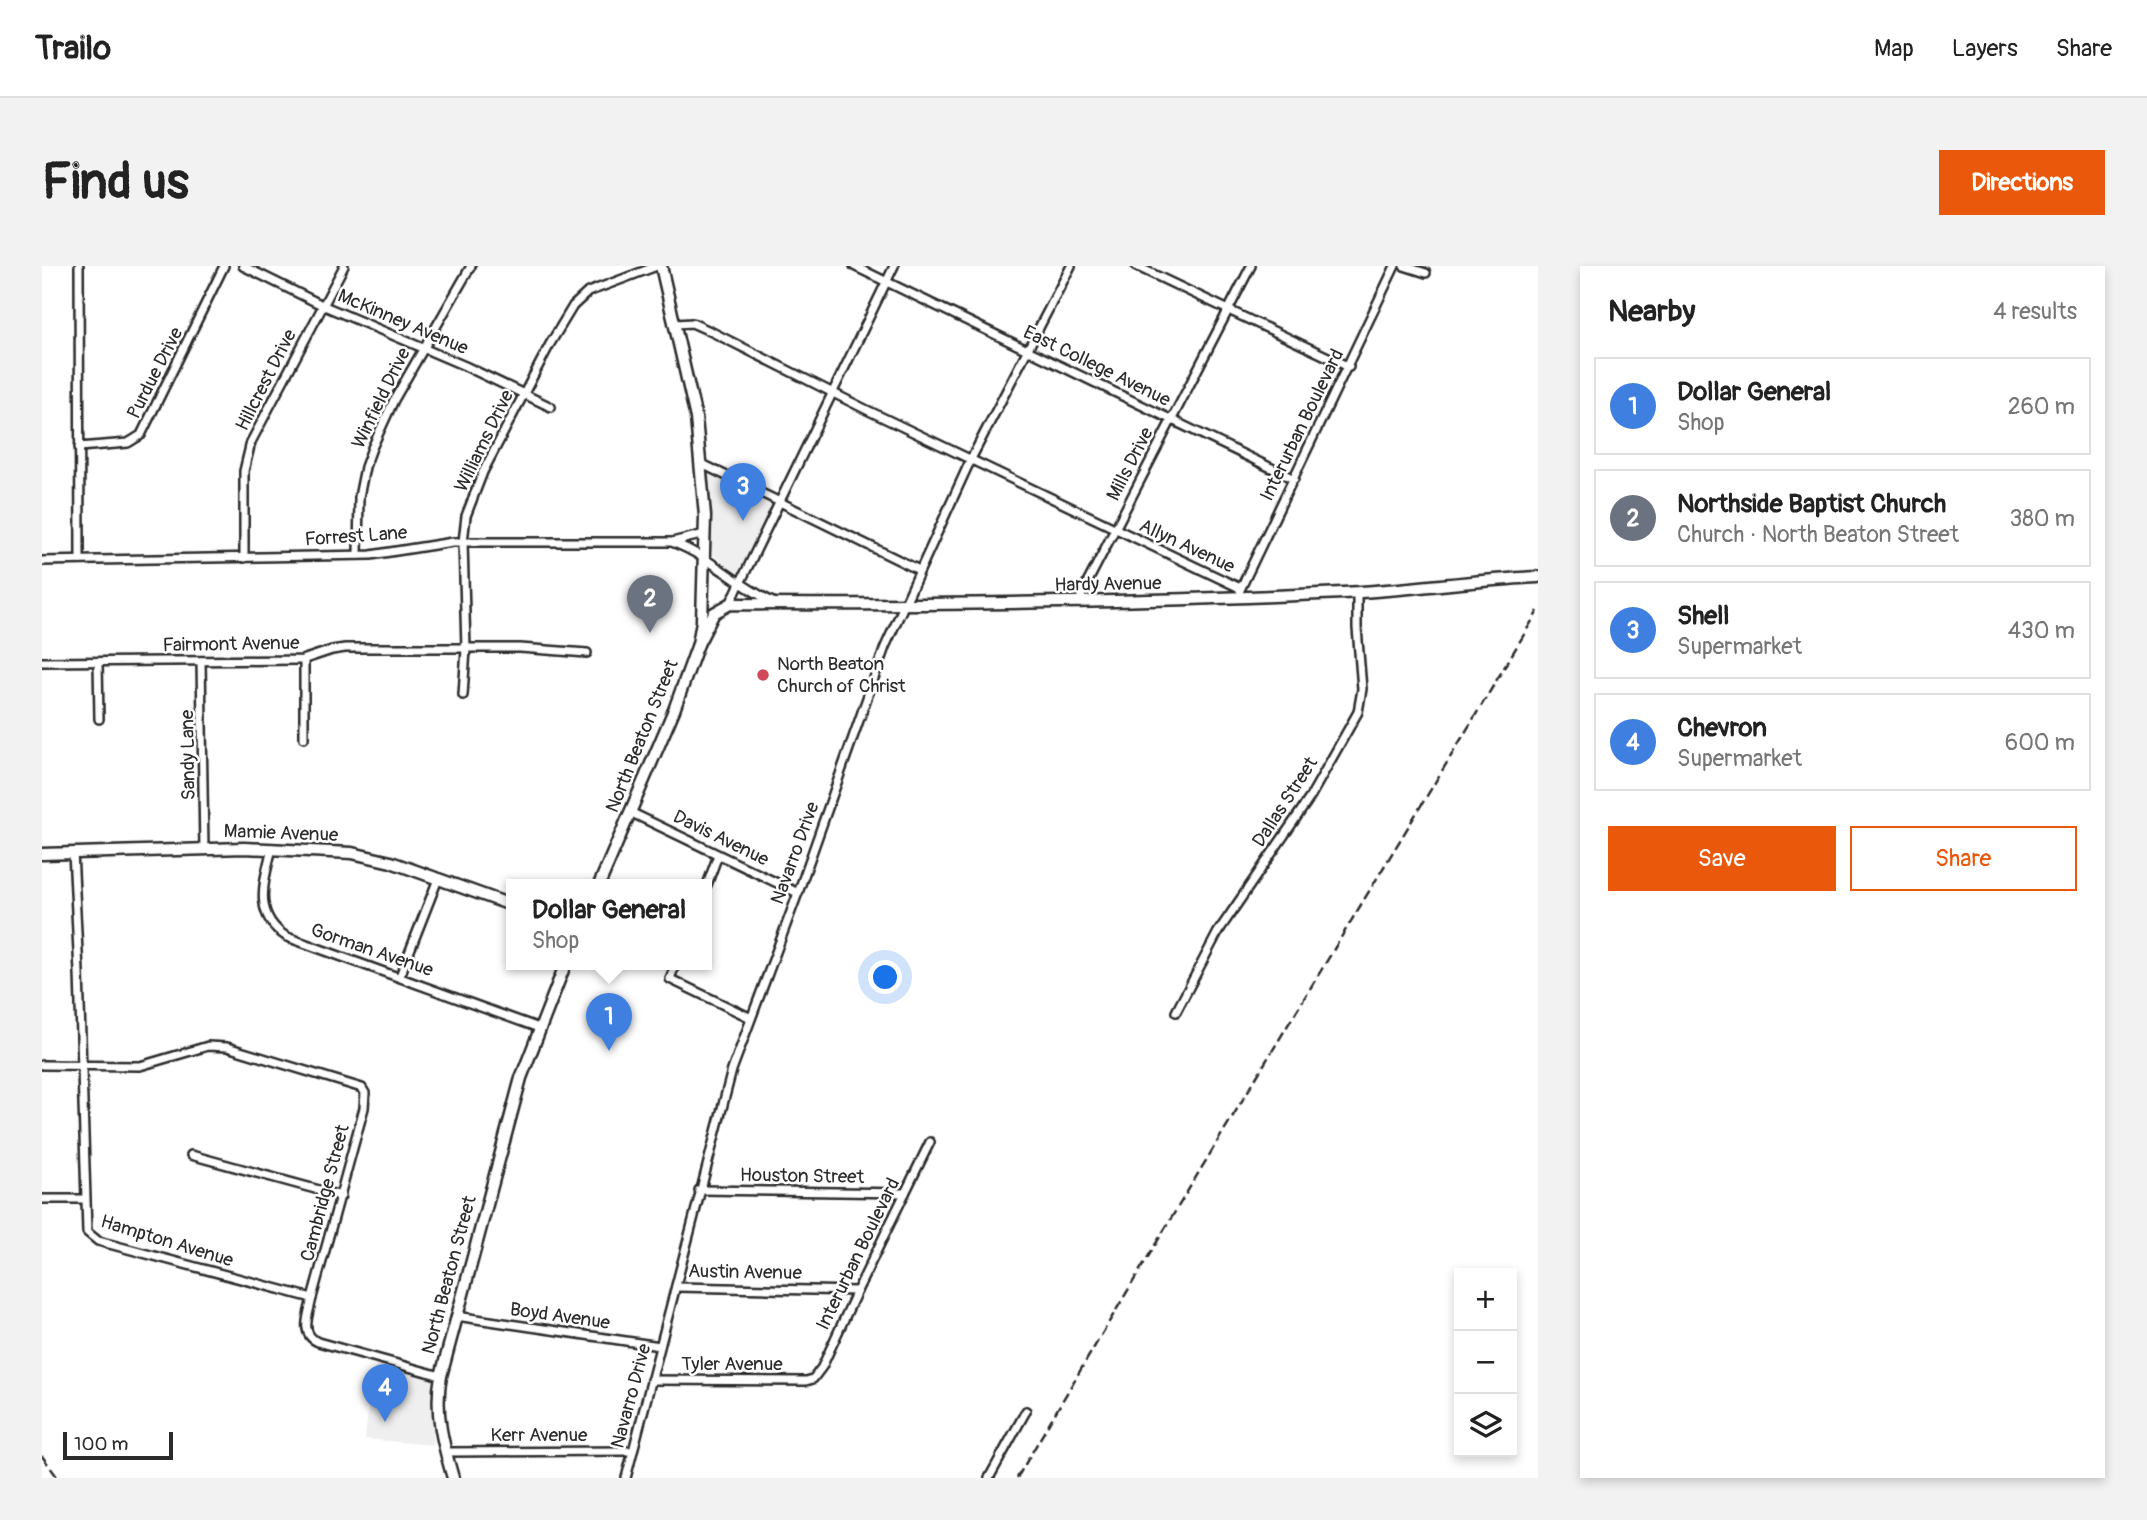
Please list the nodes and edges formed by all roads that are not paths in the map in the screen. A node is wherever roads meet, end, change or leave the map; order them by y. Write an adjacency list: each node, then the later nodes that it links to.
1 (79, 266): 26 (street)
2 (223, 266): 26 (street, Purdue Drive)
3 (243, 266): 16 (street, McKinney Avenue)
4 (344, 266): 16 (street, Hillcrest Drive)
5 (471, 266): 19 (street, Winfield Drive)
6 (659, 266): 18 (street, North Beaton Street); 23 (street, Williams Drive)
7 (854, 266): 15 (street, East College Avenue)
8 (894, 266): 15 (street)
9 (1070, 266): 20 (street, Navarro Drive)
10 (1136, 266): 17 (street)
11 (1251, 266): 17 (street, Mills Drive)
12 (1395, 266): 21 (street, Interurban Boulevard)
13 (1404, 266): 14 (street)
14 (1426, 273)
15 (887, 282): 20 (street, East College Avenue); 22 (street)
16 (322, 305): 19 (street, McKinney Avenue); 36 (street, Hillcrest Drive)
17 (1228, 310): 21 (street); 25 (street, Mills Drive)
18 (676, 324): 22 (street, Allyn Avenue); 28 (street, North Beaton Street)
19 (424, 348): 23 (street, McKinney Avenue); 35 (street, Winfield Drive)
20 (1029, 350): 25 (street, East College Avenue); 27 (street, Navarro Drive)
21 (1349, 367): 29 (street, Interurban Boulevard)
22 (832, 391): 27 (street, Allyn Avenue); 30 (street)
23 (525, 393): 24 (street, McKinney Avenue); 33 (street, Williams Drive)
24 (551, 407)
25 (1171, 419): 29 (street, East College Avenue); 31 (street, Mills Drive)
26 (79, 447): 38 (street)
27 (971, 458): 31 (street, Allyn Avenue); 40 (street, Navarro Drive)
28 (701, 463): 30 (street); 32 (street, North Beaton Street)
29 (1294, 479): 44 (street, Interurban Boulevard)
30 (778, 501): 40 (street); 42 (street)
31 (1114, 529): 44 (street, Allyn Avenue); 45 (street, Mills Drive)
32 (705, 534): 34 (street, Forrest Lane); 37 (street, North Beaton Street)
33 (463, 542): 34 (street, Forrest Lane); 35 (street, Forrest Lane); 50 (street, Williams Drive)
34 (672, 542): 37 (street, Forrest Lane)
35 (358, 555): 36 (street, Forrest Lane)
36 (244, 558): 38 (street, Forrest Lane)
37 (705, 559): 42 (street, Forrest Lane); 49 (street, North Beaton Street)
38 (80, 560): 39 (street, Forrest Lane)
39 (42, 561)
40 (919, 570): 48 (street, Navarro Drive)
41 (1534, 577): 43 (street, Hardy Avenue)
42 (740, 582): 46 (street); 47 (street, Forrest Lane)
43 (1357, 592): 44 (street, Hardy Avenue); 73 (street, Dallas Street)
44 (1240, 593): 45 (street, Hardy Avenue)
45 (1080, 603): 48 (street, Hardy Avenue)
46 (730, 604): 47 (street, Hardy Avenue); 49 (street)
47 (779, 604): 48 (street, Hardy Avenue)
48 (903, 604): 68 (street, Navarro Drive)
49 (698, 644): 59 (street, North Beaton Street)
50 (466, 649): 51 (street, Fairmont Avenue); 52 (street, Fairmont Avenue); 56 (street, Williams Drive)
51 (587, 653)
52 (304, 660): 53 (street, Fairmont Avenue); 58 (street)
53 (201, 661): 55 (street, Fairmont Avenue); 61 (street, Sandy Lane)
54 (42, 662): 55 (street, Fairmont Avenue)
55 (99, 662): 57 (street)
56 (463, 695)
57 (99, 719)
58 (304, 738)
59 (630, 812): 64 (street, Davis Avenue); 66 (street, North Beaton Street)
60 (272, 848): 61 (street, Mamie Avenue); 65 (street, Mamie Avenue); 72 (street, Gorman Avenue)
61 (204, 849): 62 (street, Mamie Avenue)
62 (73, 852): 63 (street, Mamie Avenue); 76 (street)
63 (42, 854)
64 (718, 855): 67 (street); 68 (street, Davis Avenue)
65 (438, 879): 69 (street, Mamie Avenue); 72 (street)
66 (602, 879)
67 (709, 879)
68 (798, 893): 74 (street, Navarro Drive)
69 (506, 903)
70 (563, 970): 75 (street, North Beaton Street)
71 (673, 970): 74 (street)
72 (400, 976): 75 (street, Gorman Avenue)
73 (1176, 1012)
74 (751, 1018): 80 (street, Navarro Drive)
75 (539, 1028): 88 (street, North Beaton Street)
76 (82, 1064): 77 (street); 82 (street, Cambridge Street); 84 (street)
77 (42, 1065)
78 (930, 1142): 81 (street, Interurban Boulevard)
79 (191, 1155): 82 (street)
80 (699, 1190): 81 (street, Houston Street); 85 (street, Navarro Drive)
81 (905, 1193): 86 (street, Interurban Boulevard)
82 (341, 1196): 87 (street, Cambridge Street)
83 (42, 1199): 84 (street, Hampton Avenue)
84 (85, 1199): 87 (street, Hampton Avenue)
85 (676, 1287): 86 (street, Austin Avenue); 89 (street, Navarro Drive)
86 (856, 1291): 91 (street, Interurban Boulevard)
87 (313, 1298): 90 (street, Cambridge Street)
88 (456, 1317): 89 (street, Boyd Avenue); 90 (street, North Beaton Street)
89 (660, 1346): 92 (street, Navarro Drive)
90 (441, 1376): 95 (street, North Beaton Street)
91 (813, 1379): 92 (street, Tyler Avenue)
92 (651, 1380): 94 (street, Navarro Drive)
93 (1026, 1411): 98 (street)
94 (633, 1451): 95 (street, Kerr Avenue); 97 (street, Navarro Drive)
95 (446, 1452): 96 (street, North Beaton Street)
96 (453, 1478)
97 (626, 1478)
98 (989, 1478)

